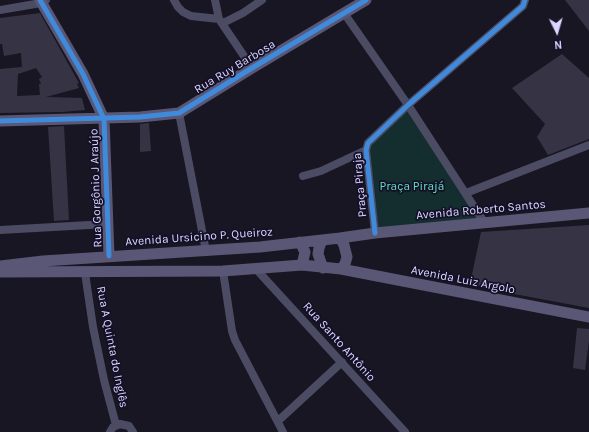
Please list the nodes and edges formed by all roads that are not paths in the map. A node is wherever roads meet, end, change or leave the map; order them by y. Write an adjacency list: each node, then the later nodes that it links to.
1 (174, 0): 10 (street)
2 (215, 0): 10 (street)
3 (262, 0): 10 (street)
4 (366, 0): 9 (main road, Rua Ruy Barbosa)
5 (525, 0): 12 (street, Praça Piraja)
6 (42, 1): 7 (street); 14 (main road)
7 (18, 3): 8 (street)
8 (0, 10)
9 (344, 13): 11 (main road, Rua Ruy Barbosa); 12 (street)
10 (221, 21): 11 (street)
11 (252, 68): 13 (main road, Rua Ruy Barbosa)
12 (408, 105): 17 (street, Praça Piraja); 19 (street)
13 (179, 113): 14 (main road, Rua Ruy Barbosa); 28 (street)
14 (104, 118): 15 (main road, Rua Ruy Barbosa); 22 (main road, Rua Gorgônio J Araújo)
15 (0, 121)
16 (589, 145): 19 (street)
17 (366, 150): 18 (street); 24 (street, Praça Piraja)
18 (302, 176)
19 (466, 193): 21 (street)
20 (589, 213): 21 (main road, Avenida Roberto Santos)
21 (484, 222): 24 (main road, Avenida Roberto Santos)
22 (107, 224): 23 (street); 29 (main road, Rua Gorgônio J Araújo)
23 (0, 230)
24 (375, 233): 25 (main road, Avenida Ursicino P. Queiroz)
25 (340, 238): 26 (main road, Avenida Ursicino P. Queiroz); 33 (main road)
26 (322, 240): 27 (main road, Avenida Ursicino P. Queiroz); 33 (main road)
27 (300, 242): 28 (main road, Avenida Ursicino P. Queiroz); 30 (main road)
28 (206, 251): 29 (main road, Avenida Ursicino P. Queiroz)
29 (109, 256): 31 (main road, Avenida Ursicino P. Queiroz)
30 (302, 265): 32 (main road); 33 (main road)
31 (0, 266)
32 (256, 269): 34 (main road); 38 (street, Rua Santo Antônio)
33 (332, 269): 37 (main road, Avenida Luiz Argolo)
34 (223, 271): 36 (main road); 39 (street)
35 (0, 272): 36 (main road)
36 (85, 273): 40 (street, Rua A Quinta do Inglês)
37 (589, 317)
38 (342, 362): 39 (street); 44 (street, Rua Santo Antônio)
39 (278, 421): 43 (street)
40 (116, 425): 41 (street); 42 (street)
41 (110, 432)
42 (133, 432)
43 (283, 432)
44 (405, 432)

